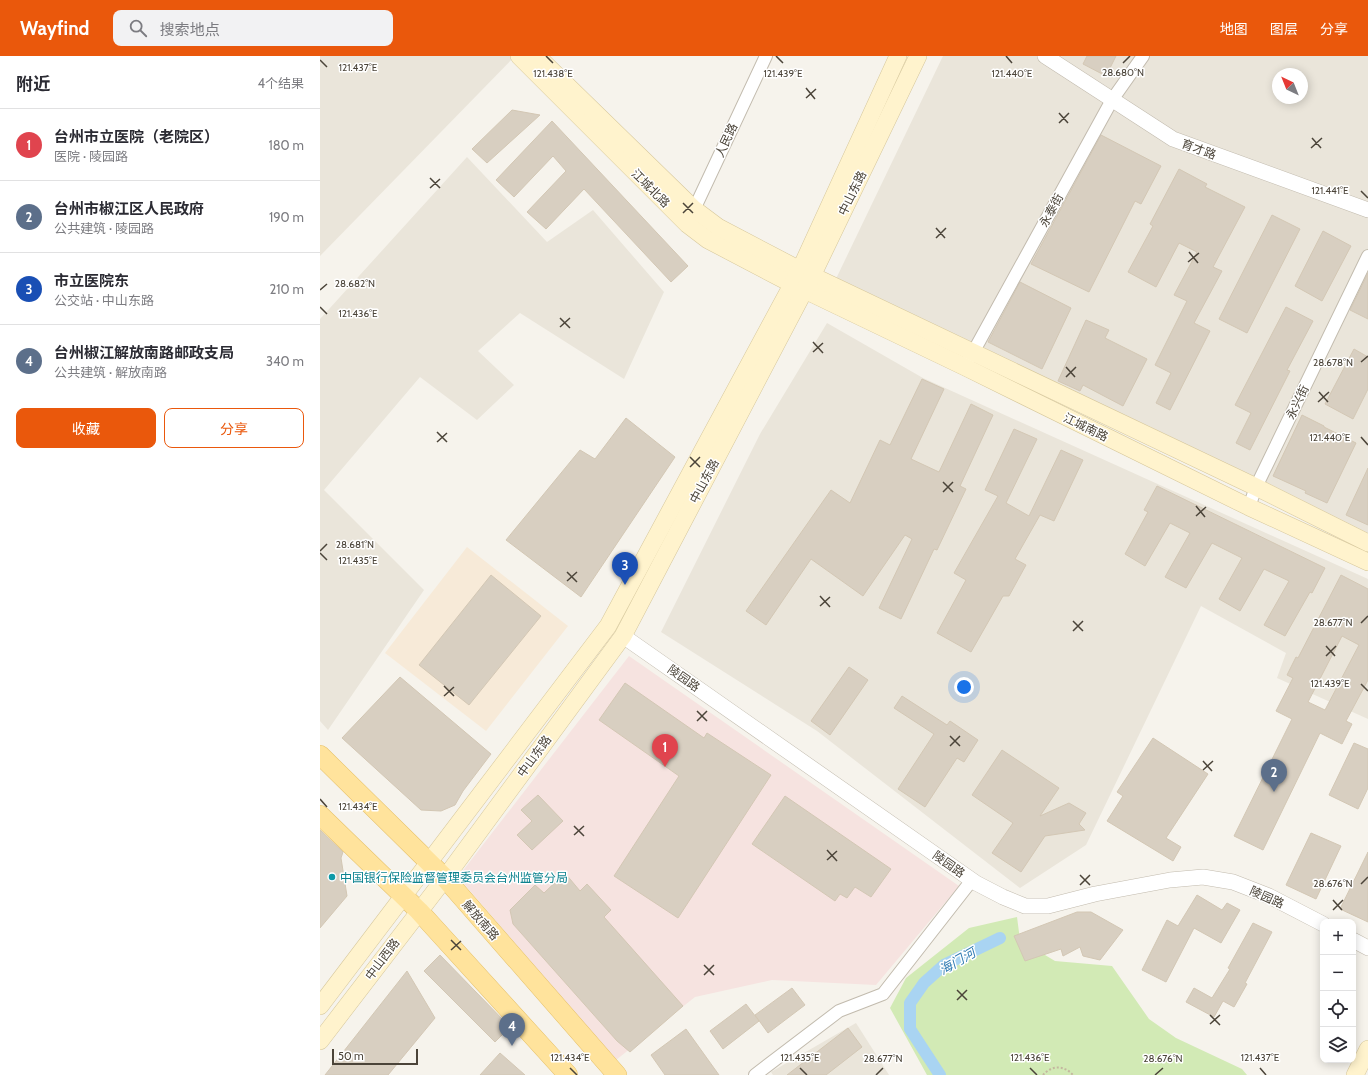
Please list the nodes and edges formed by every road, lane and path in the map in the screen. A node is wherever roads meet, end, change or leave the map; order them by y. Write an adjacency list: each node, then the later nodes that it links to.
1 (519, 56): 7 (main road, 江城北路)
2 (766, 56): 10 (street, 人民路)
3 (898, 56): 12 (main road, 中山东路)
4 (918, 56): 12 (main road, 中山东路)
5 (1045, 56): 8 (street, 育才路)
6 (1143, 56): 8 (street, 永泰街)
7 (538, 60): 10 (main road, 江城北路)
8 (1112, 100): 9 (street, 育才路); 13 (street, 永泰街)
9 (1368, 210)
10 (691, 216): 12 (main road, 江城北路)
11 (1368, 256): 14 (street, 永兴街)
12 (802, 280): 13 (main road, 江城南路); 18 (main road, 中山东路); 21 (main road, 中山东路)
13 (969, 360): 14 (main road, 江城南路); 15 (main road, 江城南路)
14 (1256, 487): 15 (street, 永兴街); 16 (main road, 江城南路)
15 (1249, 506): 17 (main road, 江城南路)
16 (1368, 543)
17 (1368, 562)
18 (623, 636): 22 (main road, 中山东路); 23 (street, 陵园路)
19 (320, 755): 21 (main road, 解放南路)
20 (320, 815): 24 (main road)
21 (429, 861): 22 (main road, 解放南路); 24 (main road, 中山西路)
22 (445, 878): 25 (main road, 中山西路); 33 (main road, 解放南路)
23 (972, 880): 26 (street, 陵园路); 34 (street)
24 (403, 896): 25 (main road); 29 (main road, 中山西路)
25 (419, 912): 30 (main road, 中山西路); 32 (main road)
26 (1320, 922)
27 (1356, 942): 28 (street)
28 (1368, 948)
29 (320, 1006)
30 (320, 1041)
31 (1368, 1049): 37 (main road)
32 (568, 1075)
33 (617, 1075)
34 (755, 1075)
35 (1043, 1075): 36 (path)
36 (1073, 1075)
37 (1355, 1075)

